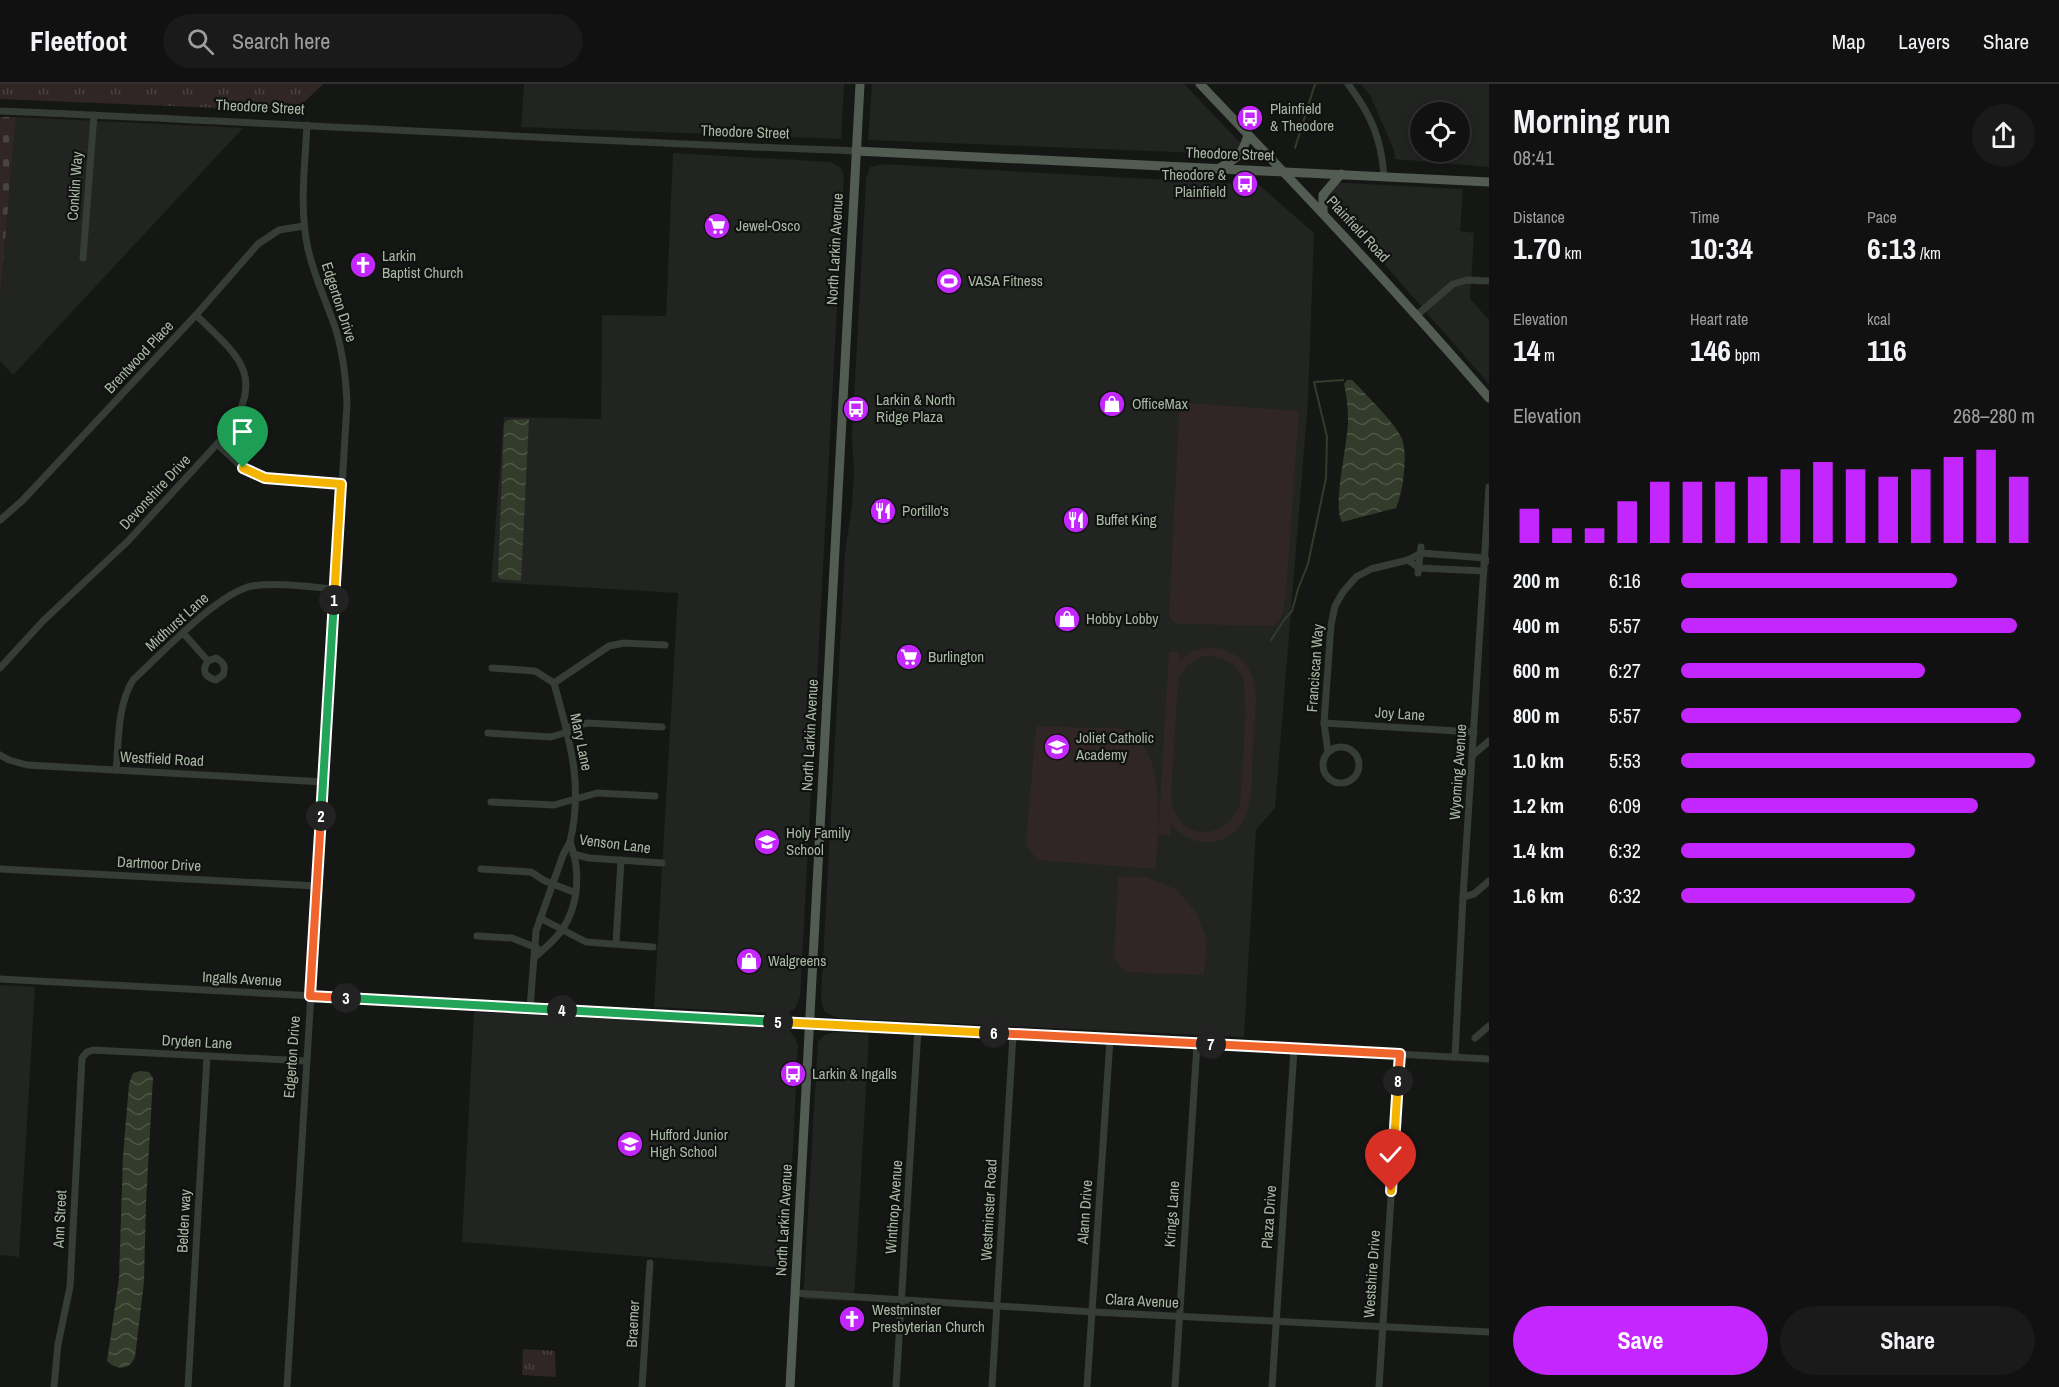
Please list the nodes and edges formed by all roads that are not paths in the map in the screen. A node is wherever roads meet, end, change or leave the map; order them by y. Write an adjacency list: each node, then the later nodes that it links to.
1 (860, 84): 8 (main road, North Larkin Avenue)
2 (1200, 84): 7 (main road, Plainfield Road)
3 (1347, 84): 12 (street)
4 (0, 111): 5 (street, Theodore Street)
5 (94, 115): 6 (street, Theodore Street); 16 (street, Conklin Way)
6 (307, 124): 8 (street, Theodore Street); 15 (street, Edgerton Drive)
7 (1248, 135): 9 (main road); 10 (main road, Plainfield Road)
8 (856, 151): 9 (main road, Theodore Street); 74 (main road, North Larkin Avenue)
9 (1217, 169): 10 (main road, Theodore Street)
10 (1284, 171): 11 (main road, Theodore Street); 14 (main road, Plainfield Road)
11 (1341, 174): 12 (main road, Theodore Street); 14 (main road)
12 (1384, 176): 13 (main road, Theodore Street)
13 (1489, 182)
14 (1323, 213): 19 (main road, Plainfield Road)
15 (304, 226): 18 (street, Brentwood Place); 22 (street, Edgerton Drive)
16 (83, 258)
17 (1489, 281): 19 (street)
18 (196, 315): 21 (street, Devonshire Drive); 24 (street, Brentwood Place)
19 (1417, 315): 20 (main road, Plainfield Road)
20 (1489, 398)
21 (218, 444): 22 (street); 34 (street, Devonshire Drive)
22 (341, 484): 30 (street, Edgerton Drive)
23 (1489, 488): 27 (street, Wyoming Avenue)
24 (0, 520)
25 (1421, 550): 26 (street, Franciscan Way); 27 (street); 28 (street)
26 (1408, 560): 28 (street); 37 (street, Franciscan Way)
27 (1487, 561): 29 (street, Wyoming Avenue)
28 (1419, 570): 29 (street)
29 (1484, 571): 40 (street, Wyoming Avenue)
30 (335, 589): 31 (street, Midhurst Lane); 47 (street, Edgerton Drive)
31 (184, 634): 33 (street); 46 (street, Midhurst Lane)
32 (665, 645): 36 (street)
33 (208, 661)
34 (0, 668)
35 (492, 668): 36 (street)
36 (554, 683): 39 (street, Mary Lane)
37 (1324, 723): 40 (street, Joy Lane); 43 (street, Franciscan Way)
38 (662, 727): 39 (street)
39 (566, 730): 41 (street); 49 (street, Mary Lane)
40 (1474, 732): 45 (street, Wyoming Avenue)
41 (488, 733)
42 (1489, 741): 45 (street)
43 (1329, 752): 43 (street, Franciscan Way)
44 (0, 755): 46 (street, Westfield Road)
45 (1473, 755): 62 (street, Wyoming Avenue)
46 (116, 770): 47 (street, Westfield Road)
47 (324, 782): 60 (street, Edgerton Drive)
48 (655, 796): 49 (street)
49 (576, 798): 50 (street); 51 (street, Mary Lane)
50 (491, 802)
51 (570, 842): 52 (street, Mary Lane); 53 (street, Mary Lane)
52 (565, 850): 53 (street, Venson Lane); 59 (street, Mary Lane)
53 (575, 855): 54 (street, Venson Lane); 61 (street, Mary Lane)
54 (621, 860): 55 (street, Venson Lane); 66 (street)
55 (662, 863)
56 (0, 869): 60 (street, Dartmoor Drive)
57 (481, 869): 59 (street)
58 (1489, 882): 62 (street)
59 (553, 883): 61 (street); 63 (street, Mary Lane)
60 (317, 886): 72 (street, Edgerton Drive)
61 (576, 893): 64 (street, Mary Lane)
62 (1463, 897): 85 (street, Wyoming Avenue)
63 (540, 918): 64 (street); 67 (street, Mary Lane)
64 (561, 931): 66 (street); 69 (street, Mary Lane)
65 (477, 936): 67 (street)
66 (616, 944): 68 (street)
67 (534, 947): 69 (street); 70 (street, Mary Lane)
68 (653, 947)
69 (542, 951): 70 (street, Mary Lane)
70 (535, 957): 73 (street, Mary Lane)
71 (0, 980): 72 (street, Ingalls Avenue)
72 (310, 996): 73 (street, Ingalls Avenue); 87 (street, Edgerton Drive)
73 (530, 1008): 74 (street, Ingalls Avenue)
74 (809, 1023): 76 (street, Ingalls Avenue); 89 (main road, North Larkin Avenue)
75 (1489, 1026): 78 (street)
76 (918, 1029): 77 (street, Ingalls Avenue); 90 (street, Winthrop Avenue)
77 (1013, 1034): 79 (street, Ingalls Avenue); 91 (street, Westminster Road)
78 (1475, 1038)
79 (1110, 1039): 80 (street, Ingalls Avenue); 92 (street, Alann Drive)
80 (1197, 1044): 81 (street, Ingalls Avenue); 93 (street, Krings Lane)
81 (1294, 1049): 83 (street, Ingalls Avenue); 94 (street, Plaza Drive)
82 (87, 1052): 84 (street, Dryden Lane); 97 (street, Ann Street)
83 (1400, 1054): 85 (street, Ingalls Avenue); 95 (street, Westshire Drive)
84 (207, 1056): 87 (street, Dryden Lane); 98 (street, Belden way)
85 (1455, 1057): 86 (street, Ingalls Avenue)
86 (1489, 1059)
87 (305, 1061): 99 (street, Edgerton Drive)
88 (650, 1263): 100 (street, Braemer)
89 (795, 1293): 90 (street, Clara Avenue); 101 (main road, North Larkin Avenue)
90 (901, 1300): 91 (street, Clara Avenue); 102 (street, Winthrop Avenue)
91 (997, 1306): 92 (street, Clara Avenue); 103 (street, Westminster Road)
92 (1093, 1312): 93 (street, Clara Avenue); 104 (street, Alann Drive)
93 (1179, 1316): 94 (street, Clara Avenue); 105 (street, Krings Lane)
94 (1276, 1322): 95 (street, Clara Avenue); 106 (street, Plaza Drive)
95 (1382, 1327): 96 (street, Clara Avenue); 107 (street, Westshire Drive)
96 (1489, 1332)
97 (54, 1387)
98 (188, 1387)
99 (287, 1387)
100 (642, 1387)
101 (790, 1387)
102 (896, 1387)
103 (992, 1387)
104 (1088, 1387)
105 (1175, 1387)
106 (1272, 1387)
107 (1379, 1387)

